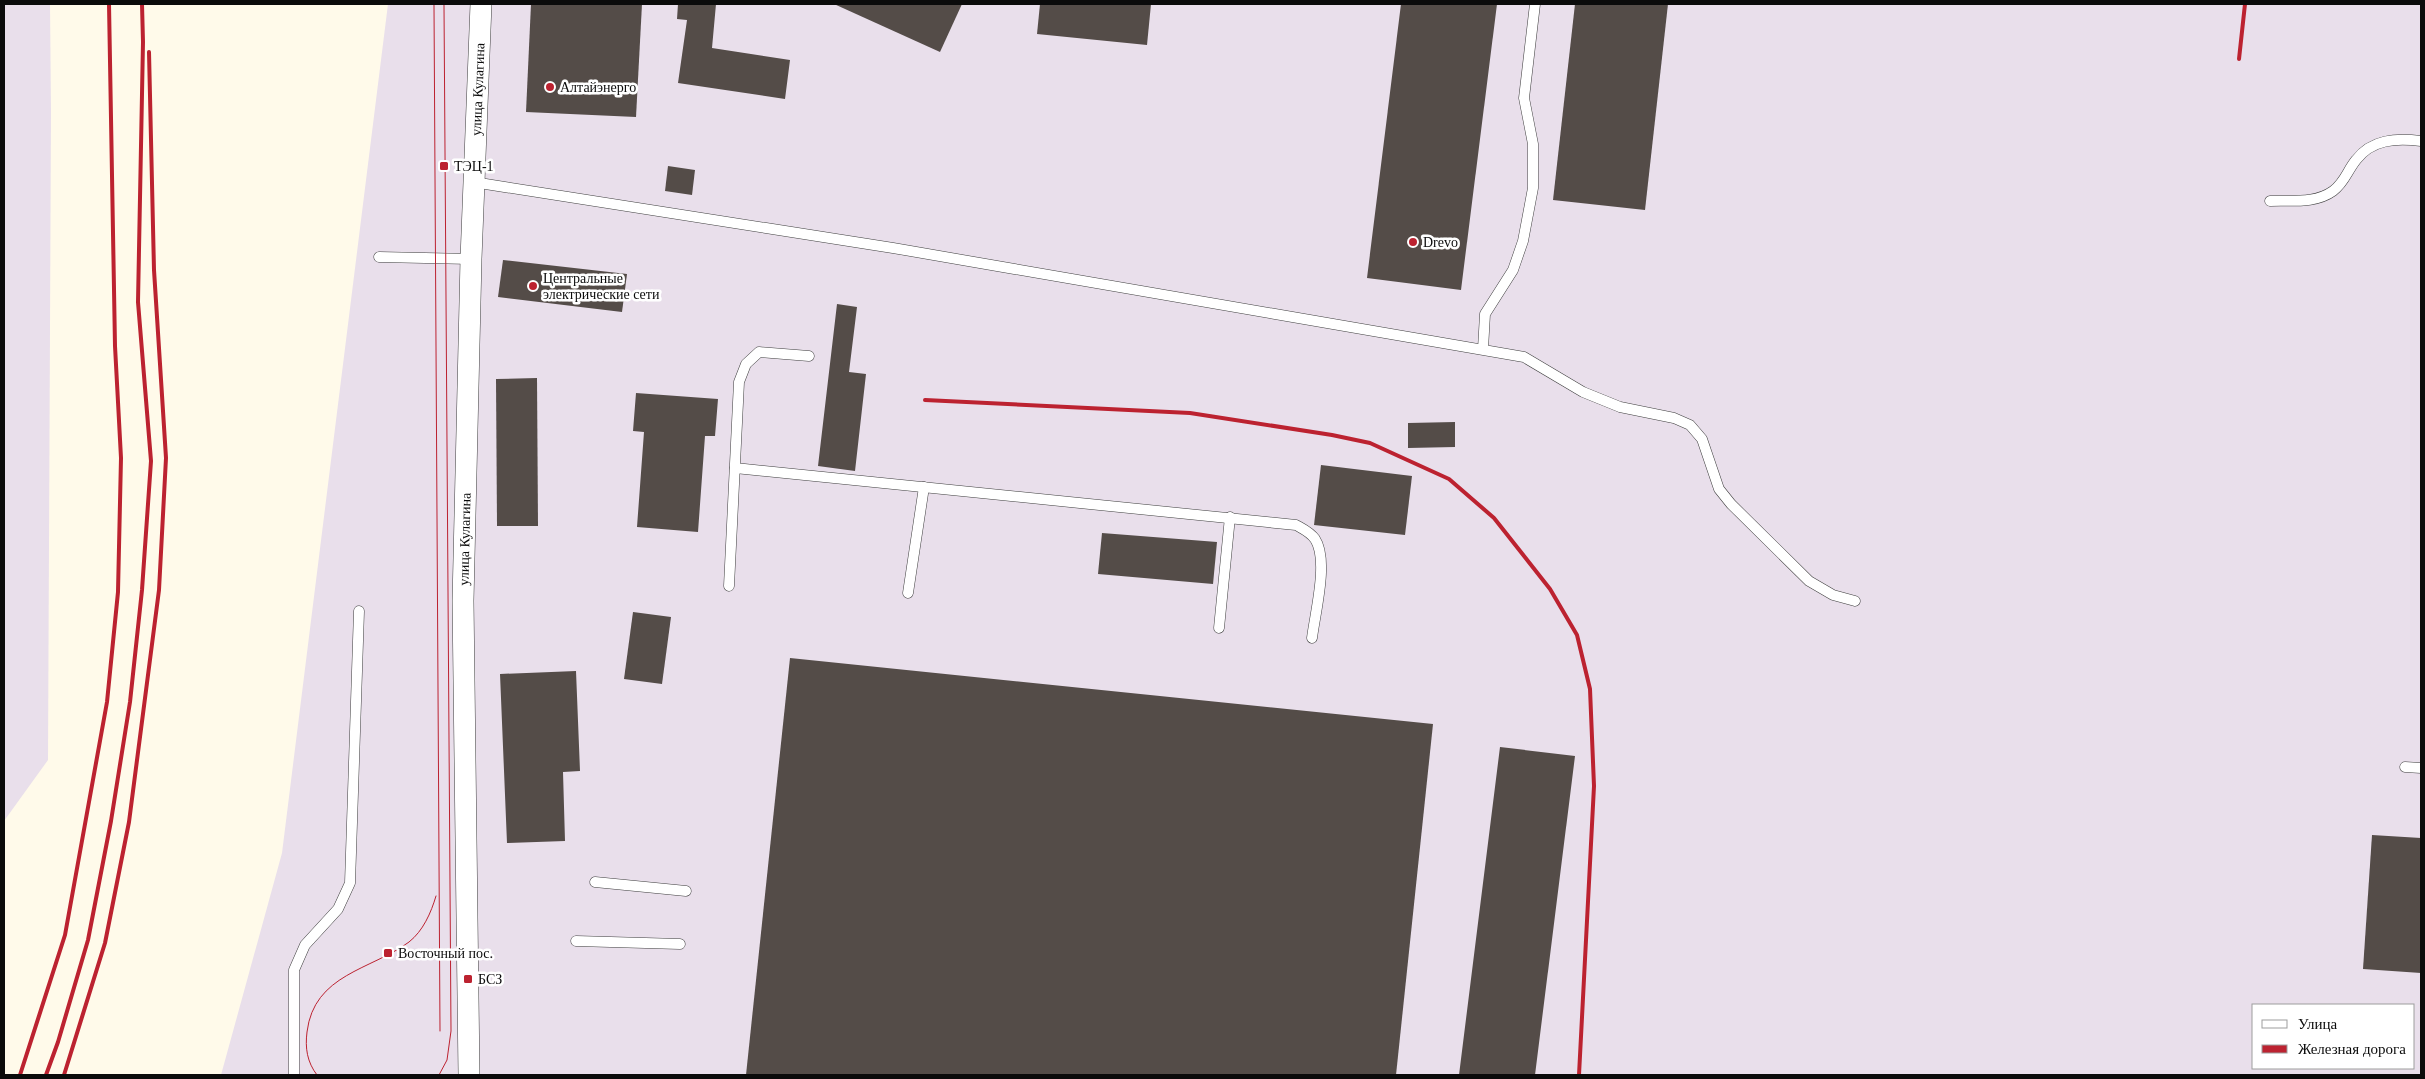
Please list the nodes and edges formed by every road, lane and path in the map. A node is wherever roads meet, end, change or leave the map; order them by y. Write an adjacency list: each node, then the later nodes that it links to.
1 (480, 4): 4 (street, улица Кулагина)
2 (1535, 4): 8 (lane)
3 (2421, 141): 5 (lane)
4 (473, 182): 7 (street, улица Кулагина); 8 (lane)
5 (2270, 201)
6 (379, 257): 7 (lane)
7 (471, 259): 26 (street, улица Кулагина)
8 (1483, 349): 15 (lane)
9 (809, 356): 10 (lane)
10 (735, 468): 11 (lane); 13 (lane)
11 (924, 487): 12 (lane); 14 (lane)
12 (1230, 517): 17 (lane); 18 (lane)
13 (729, 586)
14 (908, 593)
15 (1855, 601)
16 (359, 611): 25 (lane)
17 (1218, 628)
18 (1312, 638)
19 (2405, 767): 20 (lane)
20 (2421, 768)
21 (595, 882): 22 (lane)
22 (686, 891)
23 (576, 941): 24 (lane)
24 (680, 944)
25 (294, 1075)
26 (469, 1075)

